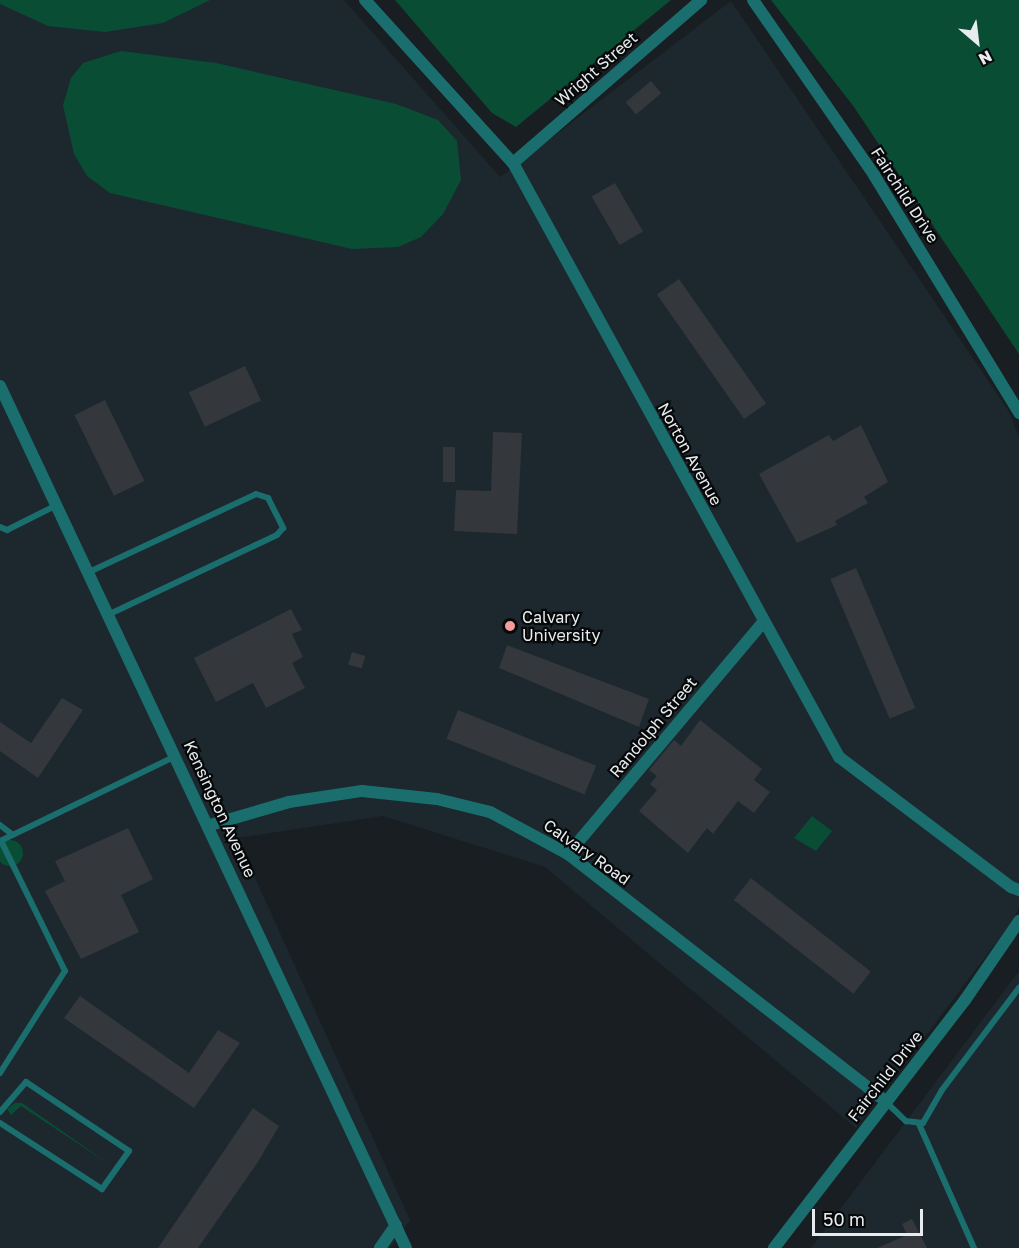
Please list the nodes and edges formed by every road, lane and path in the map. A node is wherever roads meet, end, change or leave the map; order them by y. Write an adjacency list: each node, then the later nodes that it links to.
1 (365, 0): 4 (street, Norton Avenue)
2 (701, 0): 4 (street, Wright Street)
3 (753, 0): 6 (street, Fairchild Drive)
4 (513, 163): 11 (street, Norton Avenue)
5 (0, 386): 7 (street, Kensington Avenue)
6 (1019, 413)
7 (57, 505): 8 (lane); 9 (street, Kensington Avenue)
8 (0, 527)
9 (89, 572): 10 (street, Kensington Avenue); 10 (lane)
10 (110, 614): 12 (street, Kensington Avenue)
11 (764, 621): 17 (street, Randolph Street); 18 (street, Norton Avenue)
12 (177, 756): 14 (street, Kensington Avenue); 15 (lane)
13 (0, 825): 15 (lane)
14 (210, 825): 17 (street, Calvary Road); 26 (street, Kensington Avenue)
15 (13, 835): 16 (lane)
16 (0, 841): 21 (lane)
17 (568, 854): 22 (street, Calvary Road)
18 (1019, 890)
19 (1019, 921): 22 (street, Fairchild Drive)
20 (1019, 988): 25 (lane)
21 (0, 1073)
22 (886, 1102): 25 (lane); 29 (street, Fairchild Drive)
23 (0, 1112): 24 (lane)
24 (0, 1123)
25 (919, 1124): 30 (lane)
26 (396, 1225): 27 (street); 28 (street, Kensington Avenue)
27 (380, 1248)
28 (406, 1248)
29 (774, 1248)
30 (974, 1248)

